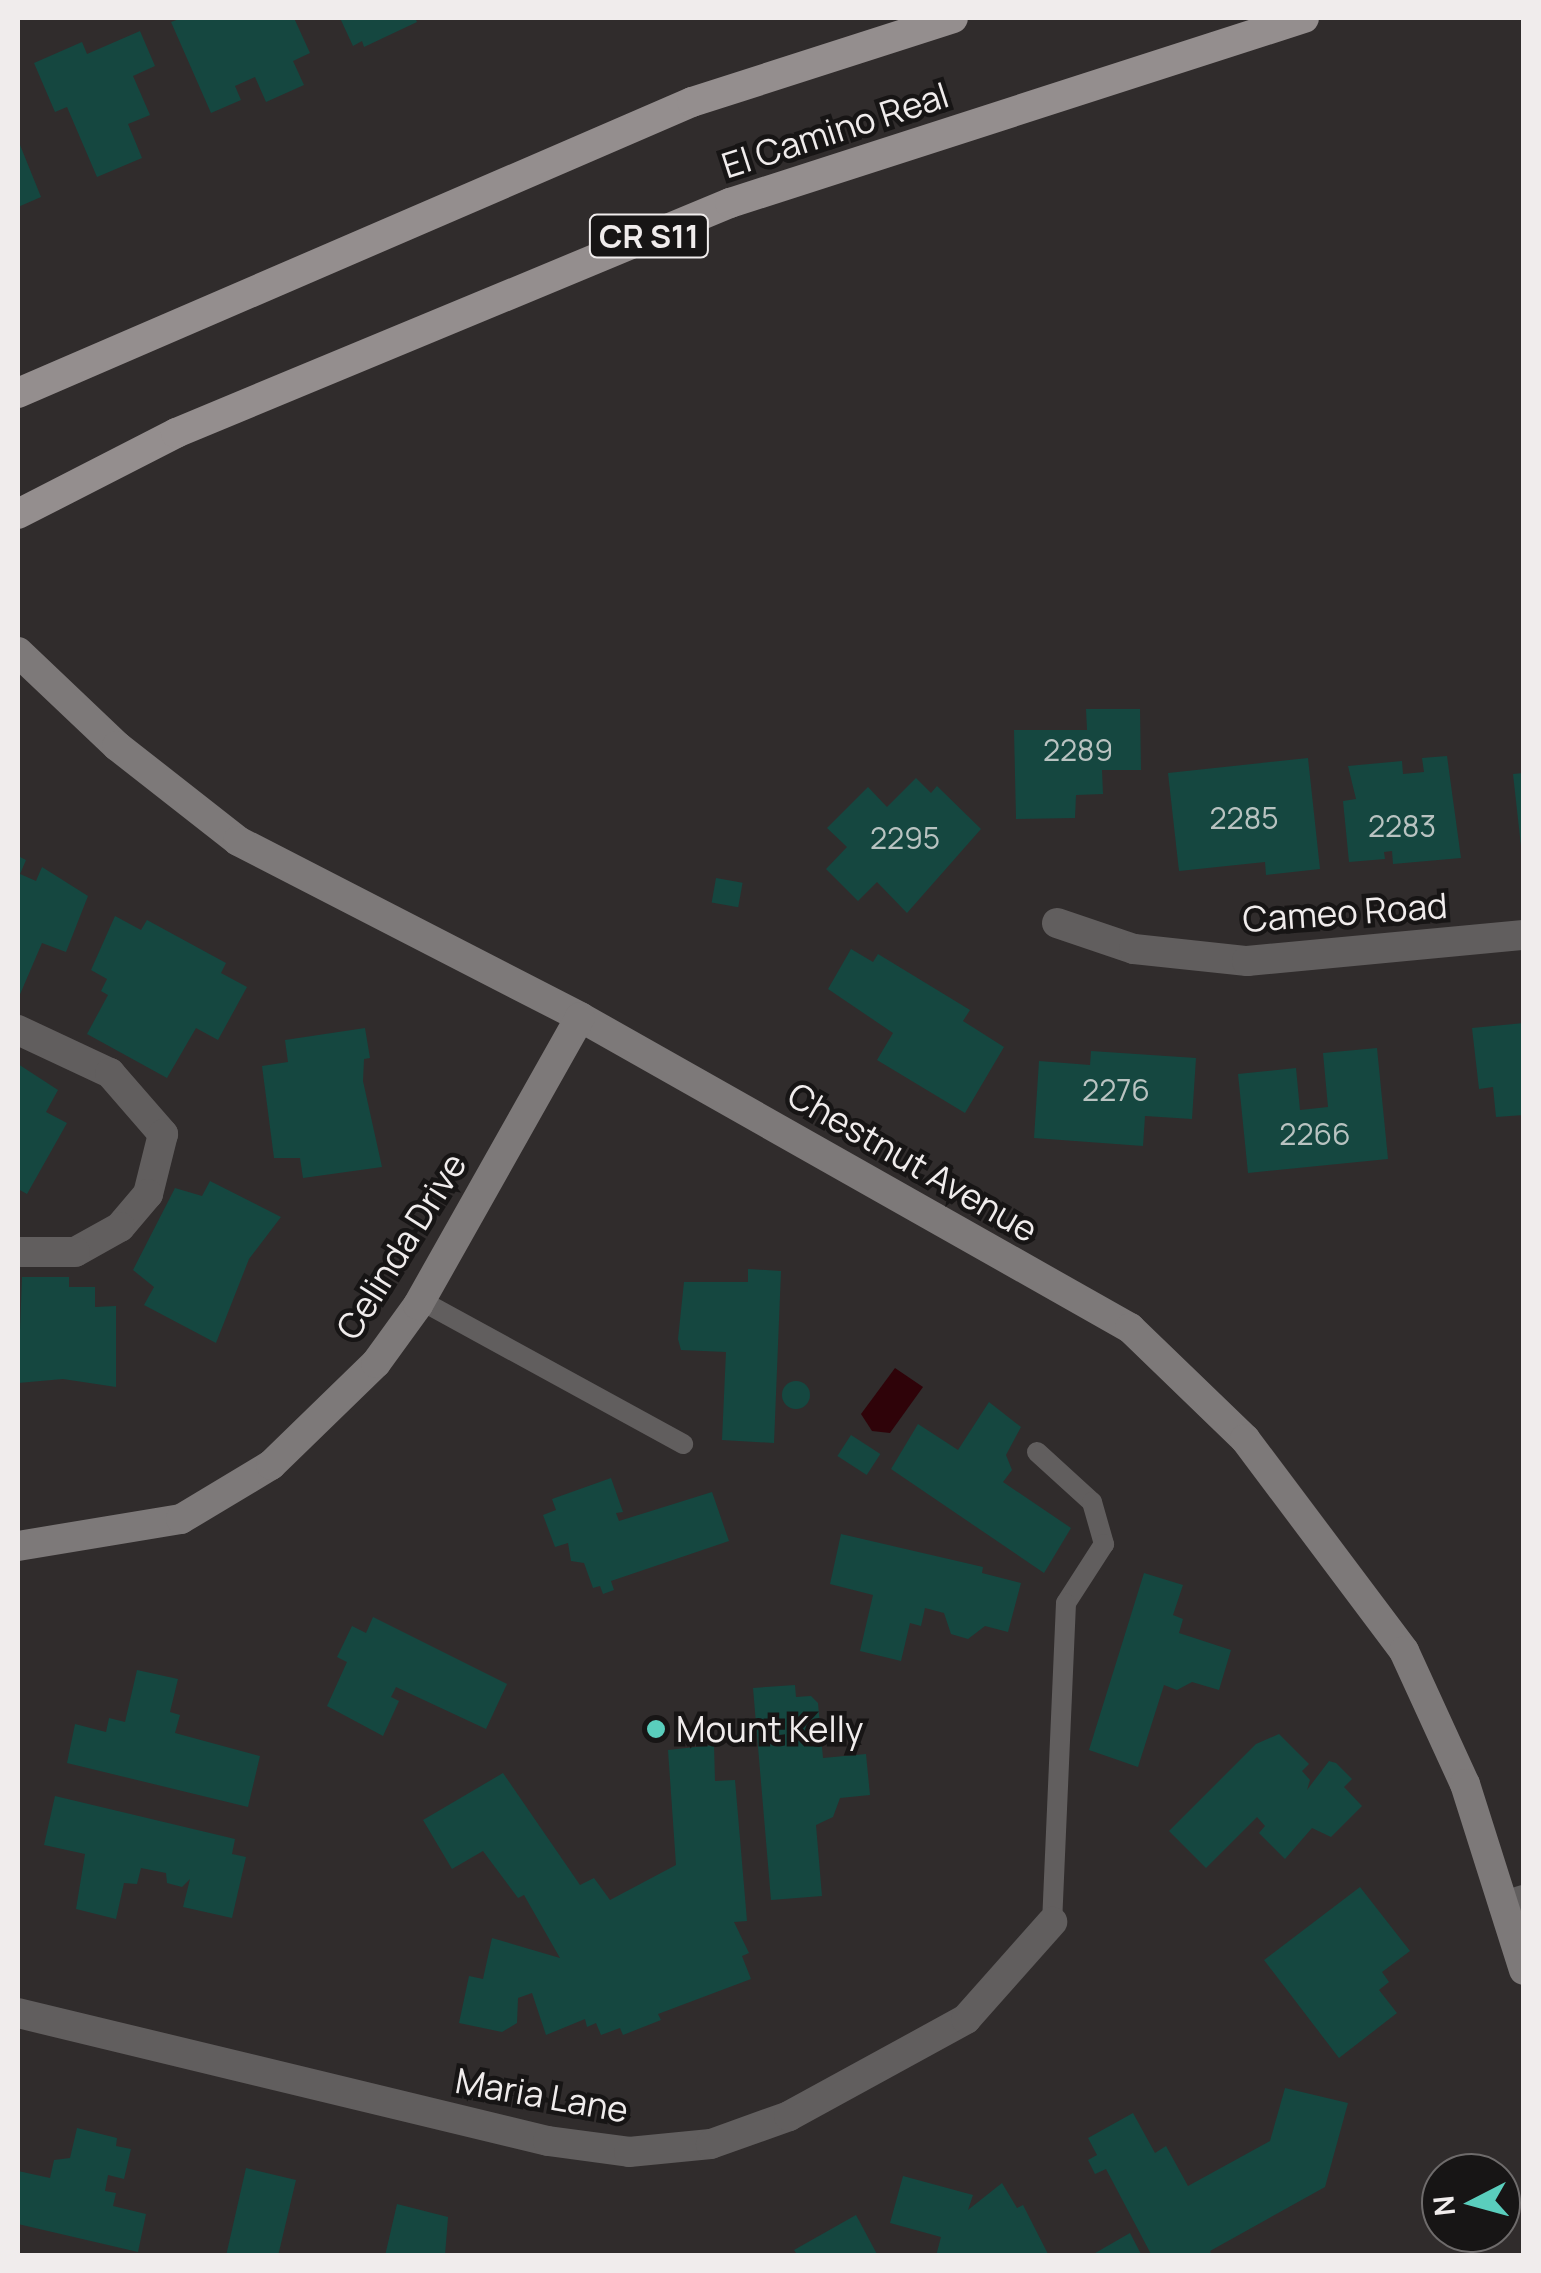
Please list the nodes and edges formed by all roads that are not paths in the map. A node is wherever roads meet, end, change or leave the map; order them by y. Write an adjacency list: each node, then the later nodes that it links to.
1 (953, 18): 3 (main road, El Camino Real)
2 (1304, 18): 4 (main road, El Camino Real / CR S11)
3 (18, 394)
4 (18, 514)
5 (18, 652): 8 (main road, Chestnut Avenue)
6 (1057, 924): 7 (street, Cameo Road)
7 (1524, 935)
8 (580, 1017): 11 (main road, Celinda Drive); 15 (main road, Chestnut Avenue)
9 (18, 1030): 10 (street)
10 (18, 1252)
11 (420, 1300): 12 (lane); 14 (main road, Celinda Drive)
12 (682, 1444)
13 (1037, 1452): 16 (lane)
14 (18, 1546)
15 (1514, 1903): 17 (main road, Chestnut Avenue)
16 (1052, 1922): 18 (street, Maria Lane)
17 (1524, 1970)
18 (18, 2013)

